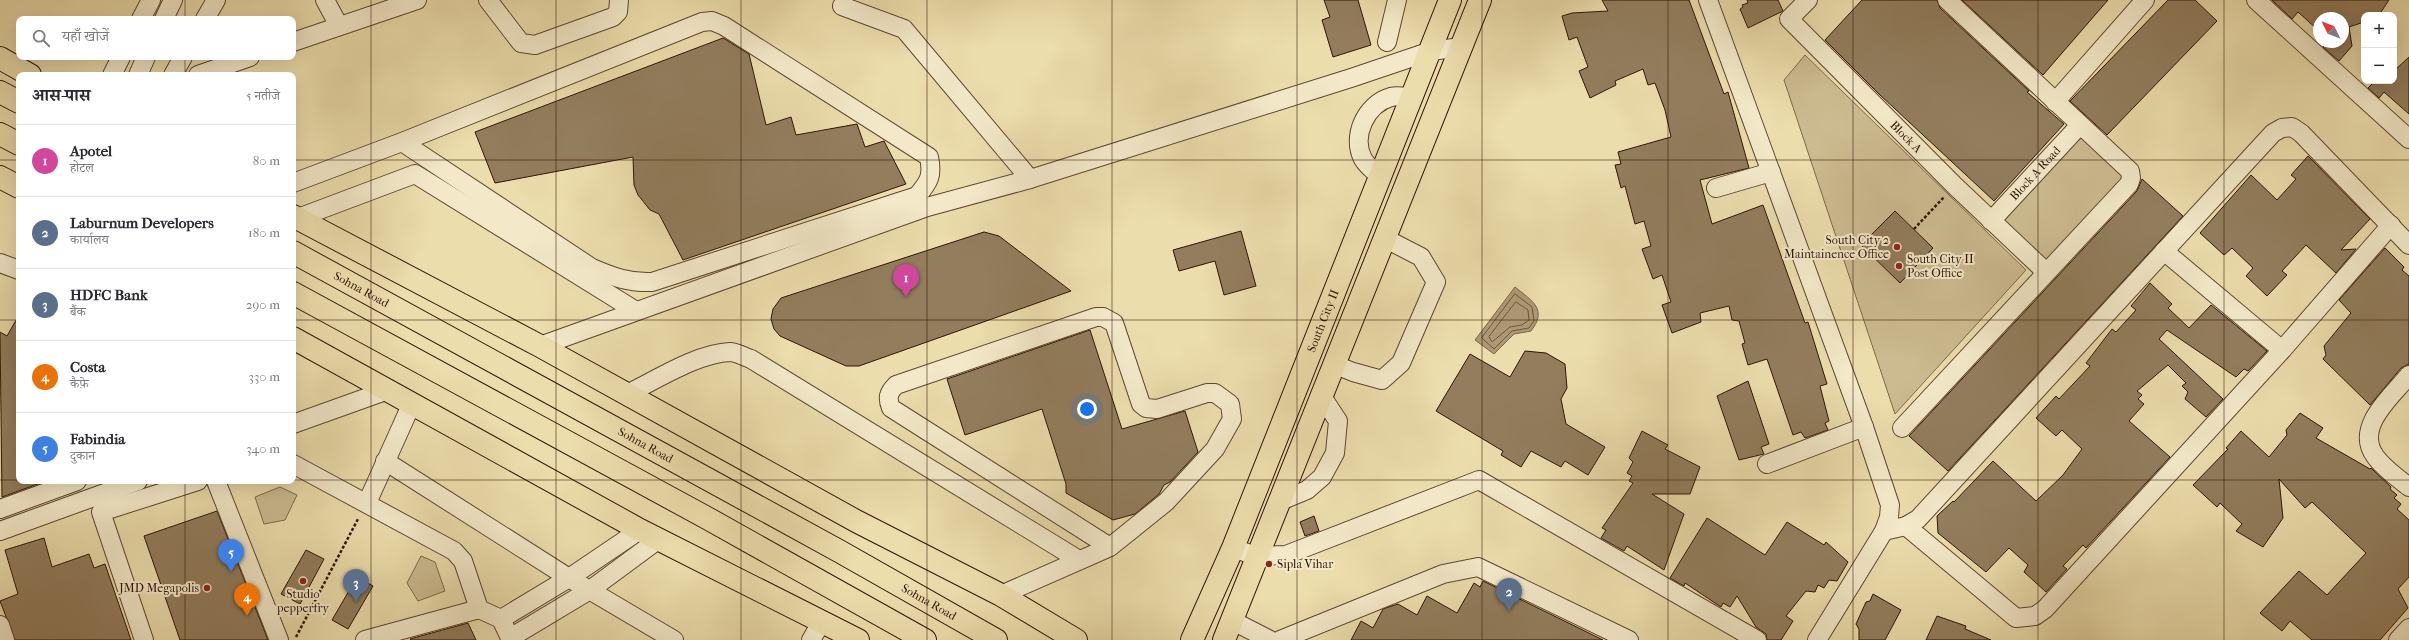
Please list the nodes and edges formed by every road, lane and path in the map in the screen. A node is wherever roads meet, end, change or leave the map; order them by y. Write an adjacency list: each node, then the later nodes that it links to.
1 (151, 0): 17 (street)
2 (173, 0): 18 (street)
3 (216, 0): 19 (street)
4 (325, 0): 20 (street)
5 (417, 0): 20 (street)
6 (488, 0): 7 (street)
7 (619, 0)
8 (1397, 0): 22 (street)
9 (1450, 0): 24 (main road, South City II)
10 (1480, 0): 23 (main road)
11 (1708, 0): 44 (street)
12 (1808, 0): 50 (street, Block A)
13 (1947, 0): 38 (street)
14 (2145, 0): 38 (street)
15 (2256, 0): 41 (street)
16 (842, 6): 47 (street)
17 (143, 16)
18 (165, 16)
19 (207, 16)
20 (339, 26): 21 (street)
21 (296, 41)
22 (1387, 42)
23 (1461, 47): 24 (street); 57 (main road)
24 (1431, 51): 36 (main road, South City II); 47 (street)
25 (0, 58): 30 (main road)
26 (120, 60): 31 (street)
27 (145, 60): 32 (street)
28 (181, 60): 33 (street)
29 (241, 60): 34 (street)
30 (25, 72)
31 (114, 72)
32 (139, 72)
33 (175, 72)
34 (207, 72)
35 (0, 92): 37 (main road)
36 (1412, 98): 46 (main road, South City II); 46 (street)
37 (16, 100)
38 (2055, 102): 39 (street)
39 (2079, 126): 54 (street, Block A Road); 63 (street)
40 (0, 134): 42 (main road)
41 (2409, 139)
42 (16, 142)
43 (402, 142): 43 (street); 48 (street)
44 (1771, 172): 51 (street); 76 (street)
45 (0, 177): 49 (main road)
46 (1381, 177): 94 (main road, South City II)
47 (1030, 179): 65 (street)
48 (296, 182)
49 (16, 185)
50 (1955, 186): 54 (street, Block A); 56 (path)
51 (1716, 188)
52 (296, 217): 65 (street)
53 (296, 218): 67 (main road)
54 (1991, 220): 63 (street, Block A)
55 (2391, 225): 58 (street); 59 (street); 68 (street)
56 (1914, 229)
57 (1384, 238): 69 (main road); 69 (street)
58 (2409, 245)
59 (2164, 251): 68 (street); 89 (street)
60 (296, 254): 117 (main road, Sohna Road)
61 (0, 263): 62 (street)
62 (16, 269)
63 (2046, 272): 77 (street)
64 (296, 295): 116 (main road)
65 (636, 311): 67 (street)
66 (296, 340): 71 (main road)
67 (540, 346): 72 (main road)
68 (2282, 350): 89 (street)
69 (1333, 364): 73 (main road)
70 (2409, 375): 85 (street)
71 (388, 390): 74 (main road); 75 (street)
72 (627, 394): 96 (street); 99 (main road)
73 (1321, 395): 87 (main road); 87 (street)
74 (412, 403): 78 (street); 92 (main road)
75 (296, 423)
76 (1864, 427): 79 (street); 91 (street)
77 (1902, 428)
78 (385, 461): 86 (street); 97 (street)
79 (1767, 464)
80 (296, 466): 86 (street)
81 (69, 484): 88 (street)
82 (130, 484): 90 (street)
83 (189, 484): 109 (street)
84 (217, 484): 110 (street)
85 (2409, 487)
86 (367, 502): 100 (street); 111 (path)
87 (1278, 502): 95 (main road)
88 (0, 509)
89 (1906, 526): 91 (street)
90 (0, 531)
91 (1884, 531): 123 (street)
92 (650, 535): 97 (street); 98 (street); 102 (main road)
93 (1110, 546): 93 (street); 96 (street)
94 (1233, 548): 95 (street); 119 (main road, South City II)
95 (1256, 556): 105 (main road); 122 (street)
96 (1079, 560): 99 (street)
97 (569, 578): 98 (street); 101 (street)
98 (590, 590): 107 (street); 113 (street)
99 (1001, 595): 118 (main road)
100 (479, 609): 101 (street); 112 (street)
101 (501, 619): 107 (street)
102 (822, 621): 114 (street); 115 (main road)
103 (0, 625): 108 (street)
104 (2409, 628): 124 (street)
105 (1227, 634): 120 (street)
106 (1621, 638): 121 (street)
107 (511, 639)
108 (5, 640)
109 (144, 640)
110 (279, 640)
111 (295, 640)
112 (365, 640)
113 (674, 640)
114 (811, 640)
115 (858, 640)
116 (925, 640)
117 (996, 640)
118 (1076, 640)
119 (1192, 640)
120 (1270, 640)
121 (1280, 640)
122 (1757, 640)
123 (1817, 640)
124 (2398, 640)

